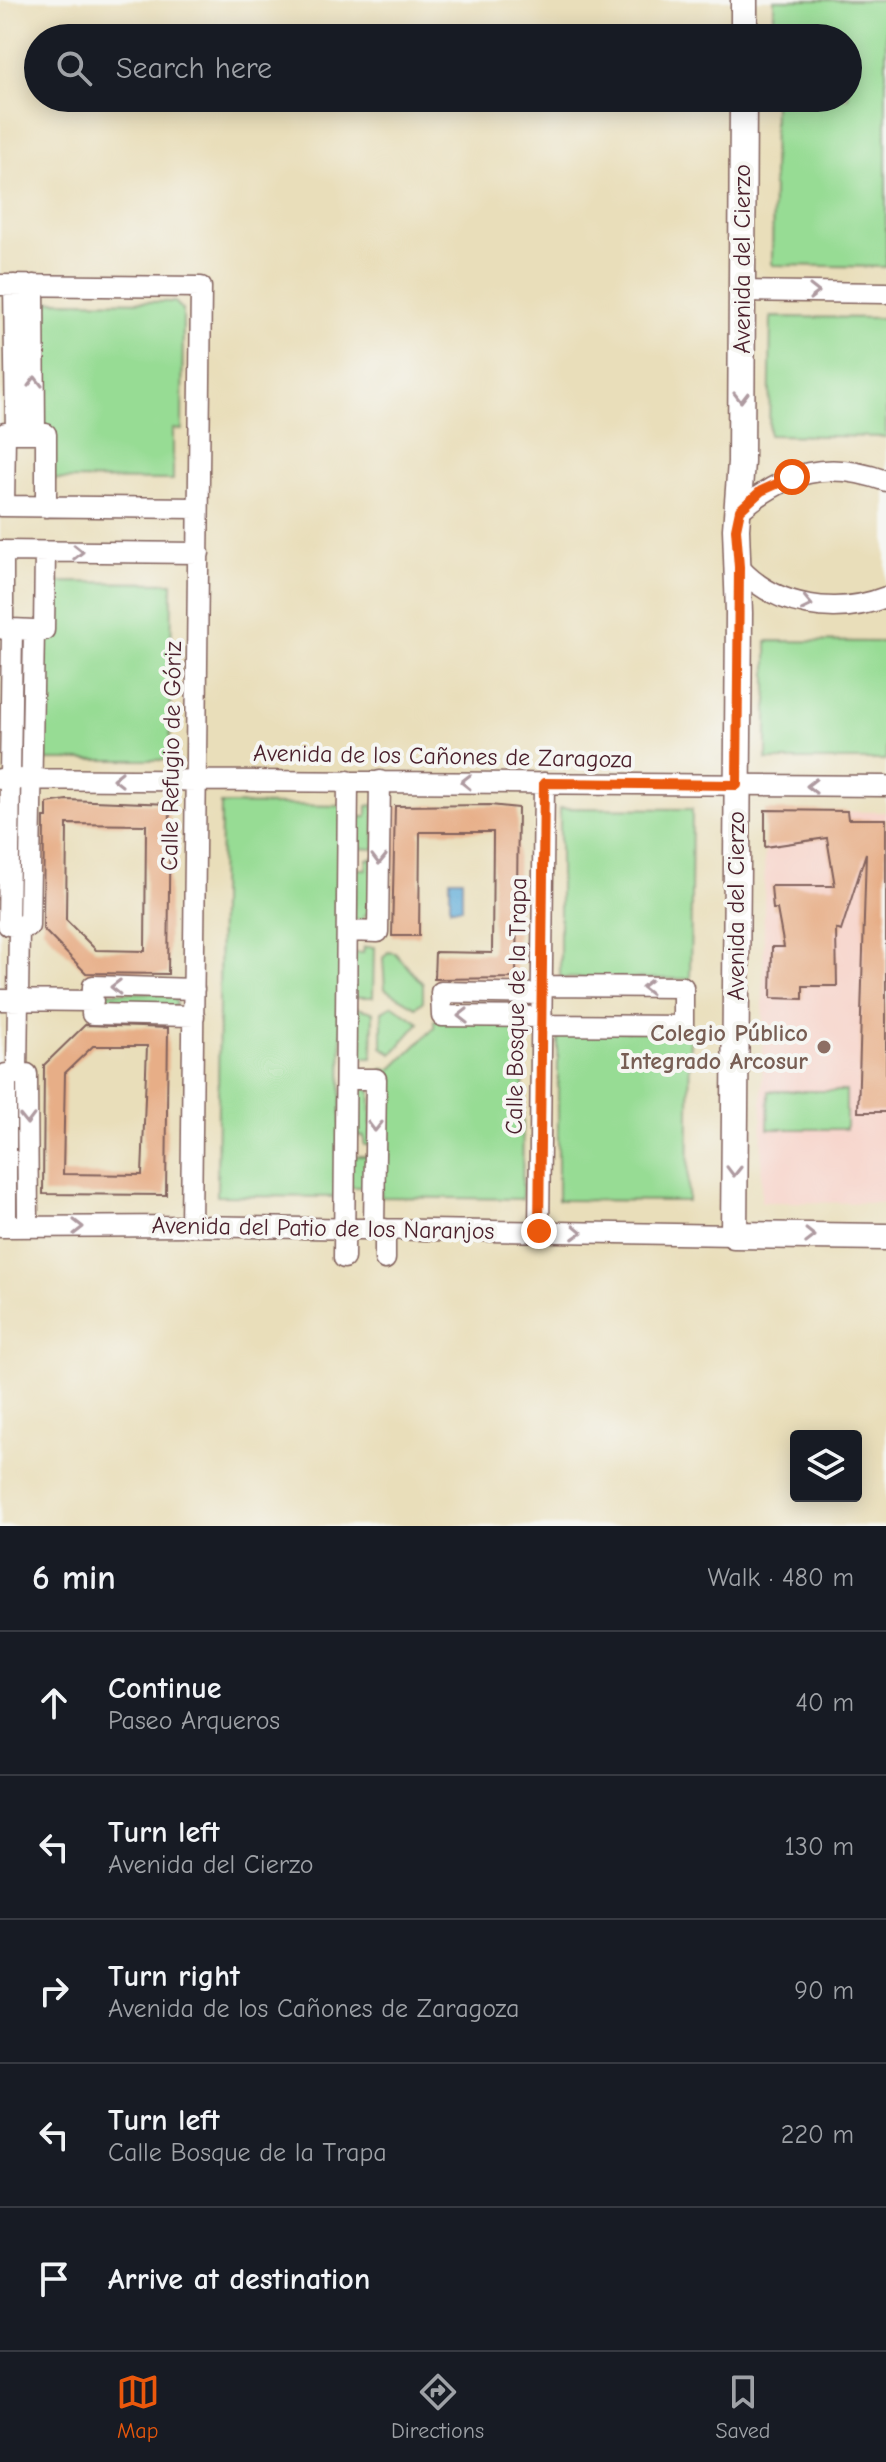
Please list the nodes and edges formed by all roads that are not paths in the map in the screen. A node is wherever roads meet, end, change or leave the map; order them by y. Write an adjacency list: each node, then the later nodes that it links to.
1 (744, 0): 2 (main road)
2 (744, 24)
3 (743, 112): 5 (main road, Avenida del Cierzo)
4 (16, 285): 7 (street); 11 (street, Calle Refugio de Góriz)
5 (742, 291): 6 (street, one-way to 6); 12 (main road, Avenida del Cierzo, one-way to 12)
6 (886, 293)
7 (25, 433): 9 (street); 10 (street)
8 (886, 481): 12 (street)
9 (2, 506): 10 (street)
10 (46, 507): 11 (street)
11 (197, 508): 15 (street, Calle Refugio de Góriz)
12 (740, 510): 16 (main road, Avenida del Cierzo)
13 (1, 551): 14 (street); 18 (street)
14 (45, 552): 15 (street, one-way to 15); 19 (street)
15 (199, 553): 22 (street, Calle Refugio de Góriz)
16 (739, 567): 17 (street, one-way to 17); 26 (main road, Avenida del Cierzo)
17 (886, 597)
18 (12, 629): 19 (street); 20 (street)
19 (34, 630): 21 (street)
20 (5, 779): 21 (street, Avenida de los Cañones de Zaragoza); 28 (street)
21 (32, 779): 22 (street, Avenida de los Cañones de Zaragoza, one-way to 21); 28 (street)
22 (196, 779): 23 (street, Avenida de los Cañones de Zaragoza); 30 (street, Calle Refugio de Góriz)
23 (348, 781): 24 (street, Avenida de los Cañones de Zaragoza); 29 (street)
24 (380, 781): 25 (street, Avenida de los Cañones de Zaragoza, one-way to 24); 29 (street, one-way to 29)
25 (544, 783): 26 (street, Avenida de los Cañones de Zaragoza); 31 (street, Calle Bosque de la Trapa)
26 (737, 785): 27 (street, Avenida de los Cañones de Zaragoza, one-way to 26); 44 (main road, Avenida del Cierzo, one-way to 44)
27 (886, 786)
28 (19, 926): 32 (street)
29 (347, 931): 37 (street)
30 (194, 989): 33 (street, one-way to 33); 34 (street, Calle Refugio de Góriz)
31 (541, 990): 35 (street, Calle Bosque de la Trapa); 35 (street, one-way to 31); 35 (street, one-way to 31)
32 (9, 1000): 33 (street); 36 (street)
33 (93, 1001): 34 (street)
34 (194, 1016): 38 (street, Calle Refugio de Góriz)
35 (541, 1021): 43 (street, Calle Bosque de la Trapa)
36 (17, 1074): 39 (street); 40 (street, one-way to 40)
37 (346, 1079): 41 (street); 42 (street, one-way to 42)
38 (191, 1226): 40 (street, Avenida del Patio de los Naranjos, one-way to 38); 41 (street, Avenida del Patio de los Naranjos)
39 (3, 1227): 40 (street, Avenida del Patio de los Naranjos)
40 (28, 1227)
41 (345, 1228): 42 (street, Avenida del Patio de los Naranjos); 46 (street)
42 (380, 1228): 43 (street, Avenida del Patio de los Naranjos); 47 (street)
43 (539, 1231): 44 (street, Avenida del Patio de los Naranjos, one-way to 44)
44 (734, 1235): 45 (main road, Avenida del Patio de los Naranjos, one-way to 45)
45 (886, 1237)
46 (344, 1258)
47 (385, 1259)

